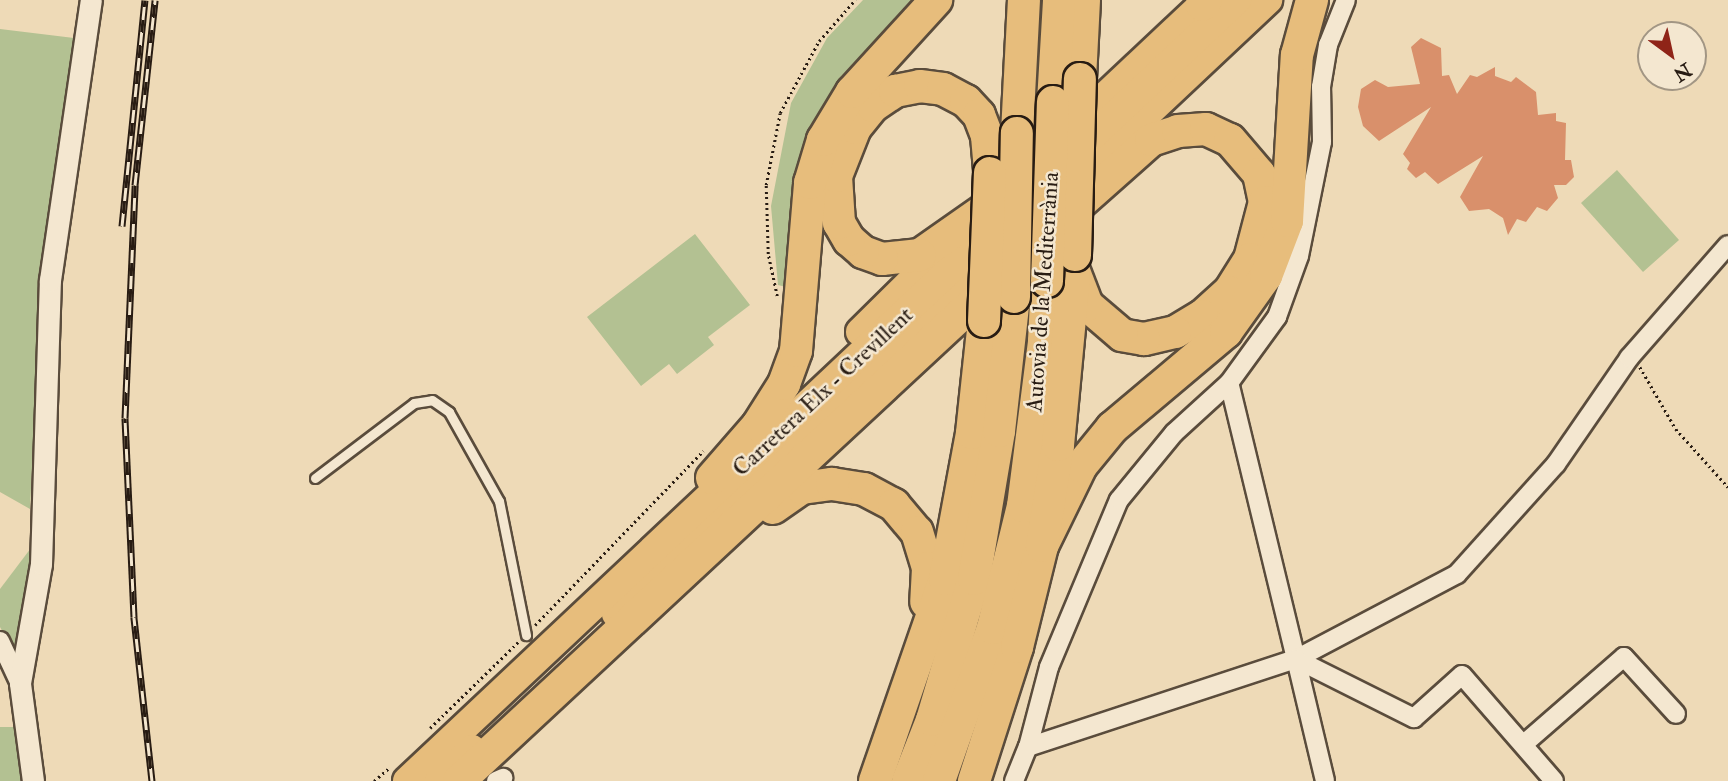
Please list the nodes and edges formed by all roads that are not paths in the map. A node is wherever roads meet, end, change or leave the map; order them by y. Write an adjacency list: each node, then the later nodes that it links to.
1 (91, 0): 24 (street)
2 (96, 0): 24 (street)
3 (936, 0): 16 (highway)
4 (1024, 0): 35 (highway, Autovia de la Mediterrània, bridge)
5 (1059, 0): 14 (highway, Autovia de la Mediterrània, bridge)
6 (1084, 0): 14 (highway, bridge)
7 (1237, 0): 25 (highway, Carretera Elx - Crevillent)
8 (1268, 0): 32 (highway, Carretera Elx - Crevillent)
9 (1312, 0): 18 (highway)
10 (1346, 0): 15 (street)
11 (1205, 2): 12 (highway)
12 (984, 211): 16 (highway); 22 (highway, bridge)
13 (1728, 245): 23 (street)
14 (1065, 269): 18 (highway); 19 (highway); 36 (highway, Autovia de la Mediterrània)
15 (1229, 383): 23 (street); 28 (street)
16 (708, 464): 25 (highway)
17 (315, 478): 20 (lane)
18 (1042, 546): 37 (highway)
19 (629, 627): 22 (highway); 33 (highway)
20 (526, 635)
21 (0, 641): 24 (street)
22 (922, 649): 34 (highway)
23 (1296, 659): 27 (street); 28 (street); 39 (street)
24 (23, 691): 30 (street); 31 (street)
25 (491, 701): 29 (highway, Carretera Elx - Crevillent)
26 (1676, 714): 27 (street)
27 (1525, 743): 40 (street)
28 (1028, 747): 38 (street)
29 (400, 773)
30 (33, 781)
31 (39, 781)
32 (439, 781)
33 (460, 781)
34 (875, 781)
35 (908, 781)
36 (939, 781)
37 (974, 781)
38 (1013, 781)
39 (1325, 781)
40 (1554, 781)

